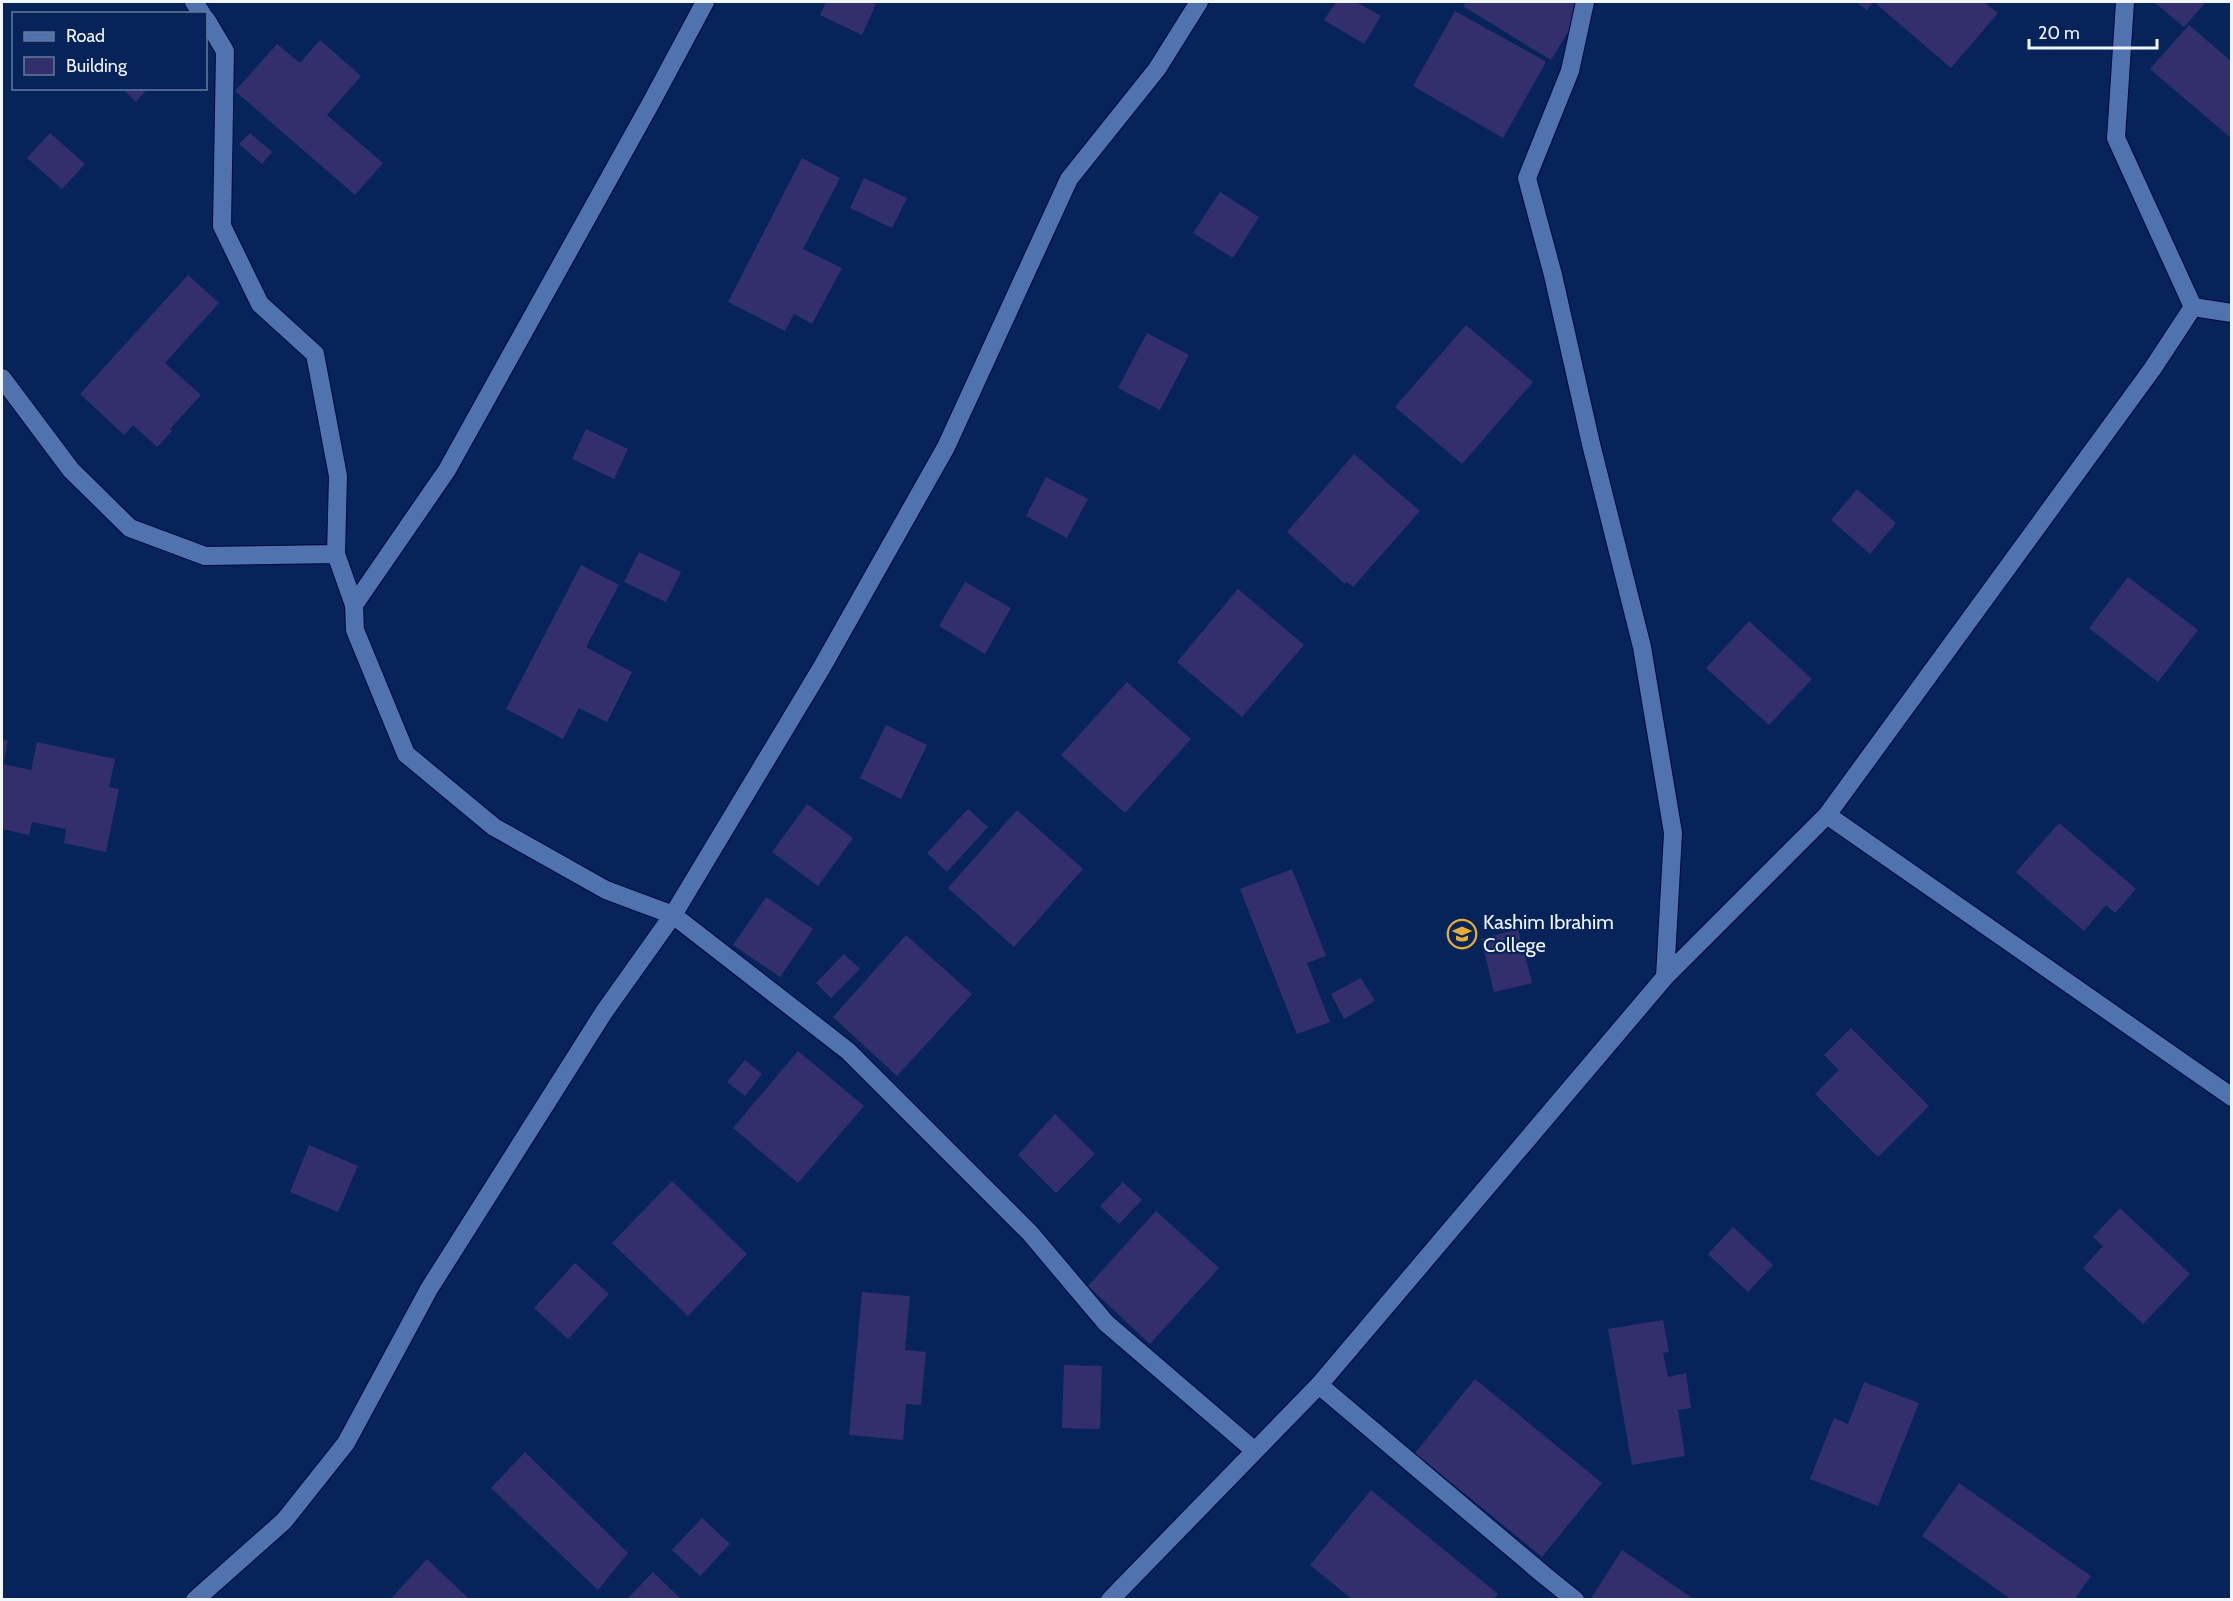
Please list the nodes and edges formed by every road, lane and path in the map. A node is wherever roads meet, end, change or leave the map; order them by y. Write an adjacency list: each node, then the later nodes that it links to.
1 (705, 2): 10 (street)
2 (1199, 2): 12 (street)
3 (1586, 2): 13 (street)
4 (2125, 2): 6 (street)
5 (207, 21): 9 (street)
6 (2193, 307): 7 (street); 11 (street)
7 (2232, 313)
8 (2, 378): 9 (street)
9 (336, 554): 10 (street)
10 (354, 605): 12 (street)
11 (1827, 815): 13 (street); 14 (street)
12 (673, 915): 16 (street); 17 (street)
13 (1665, 977): 15 (street)
14 (2232, 1097)
15 (1319, 1385): 16 (street); 19 (street)
16 (1255, 1450): 18 (street)
17 (195, 1599)
18 (1110, 1599)
19 (1575, 1599)

